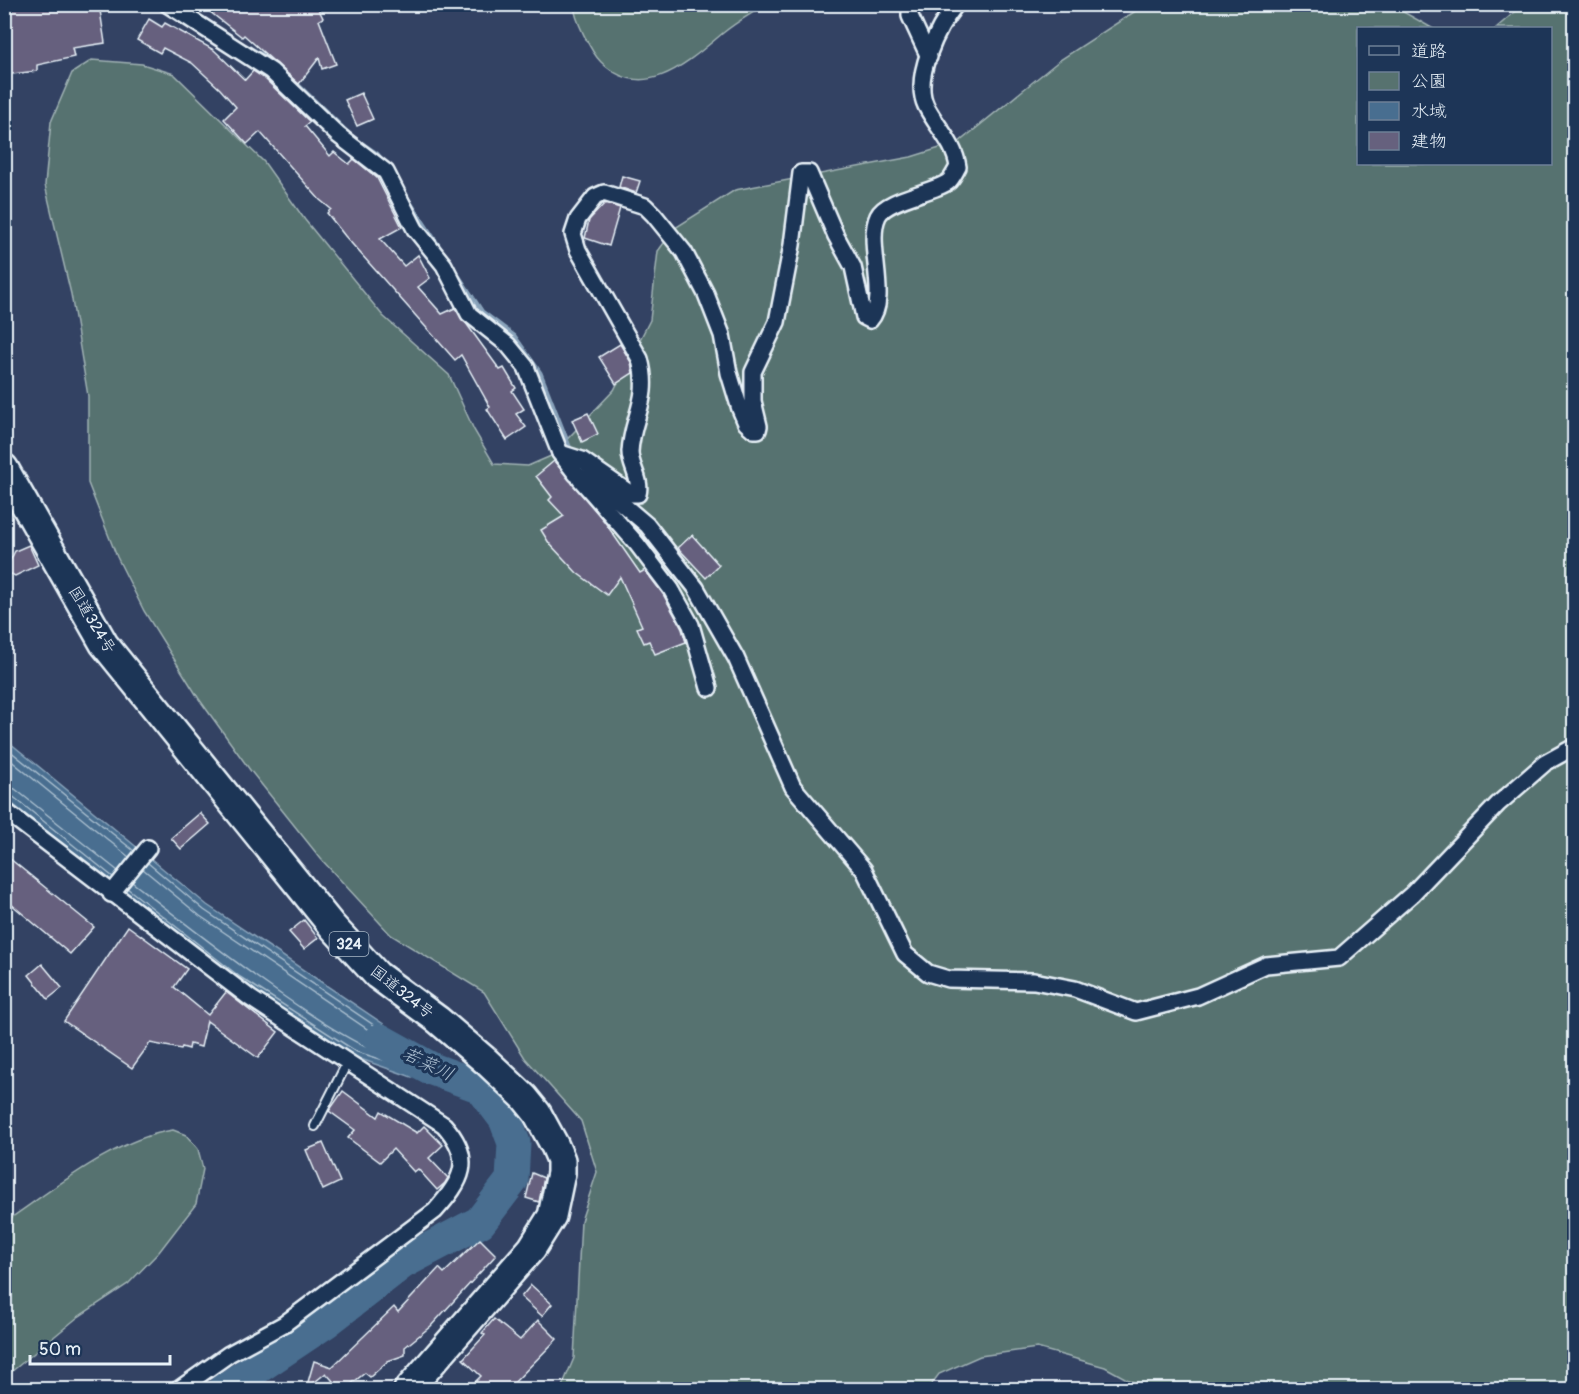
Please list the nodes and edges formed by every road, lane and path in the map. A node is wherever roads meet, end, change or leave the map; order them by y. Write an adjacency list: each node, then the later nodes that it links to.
1 (168, 4): 5 (street)
2 (910, 4): 4 (street)
3 (956, 4): 4 (street)
4 (929, 57): 5 (street)
5 (560, 453): 7 (street)
6 (5, 471): 16 (highway, 国道324号 / 324)
7 (576, 474): 8 (street); 9 (street)
8 (710, 688)
9 (1575, 747)
10 (4, 810): 12 (street)
11 (148, 848): 12 (street)
12 (113, 891): 13 (street)
13 (347, 1063): 14 (lane); 15 (street)
14 (315, 1126)
15 (178, 1389)
16 (408, 1389)

